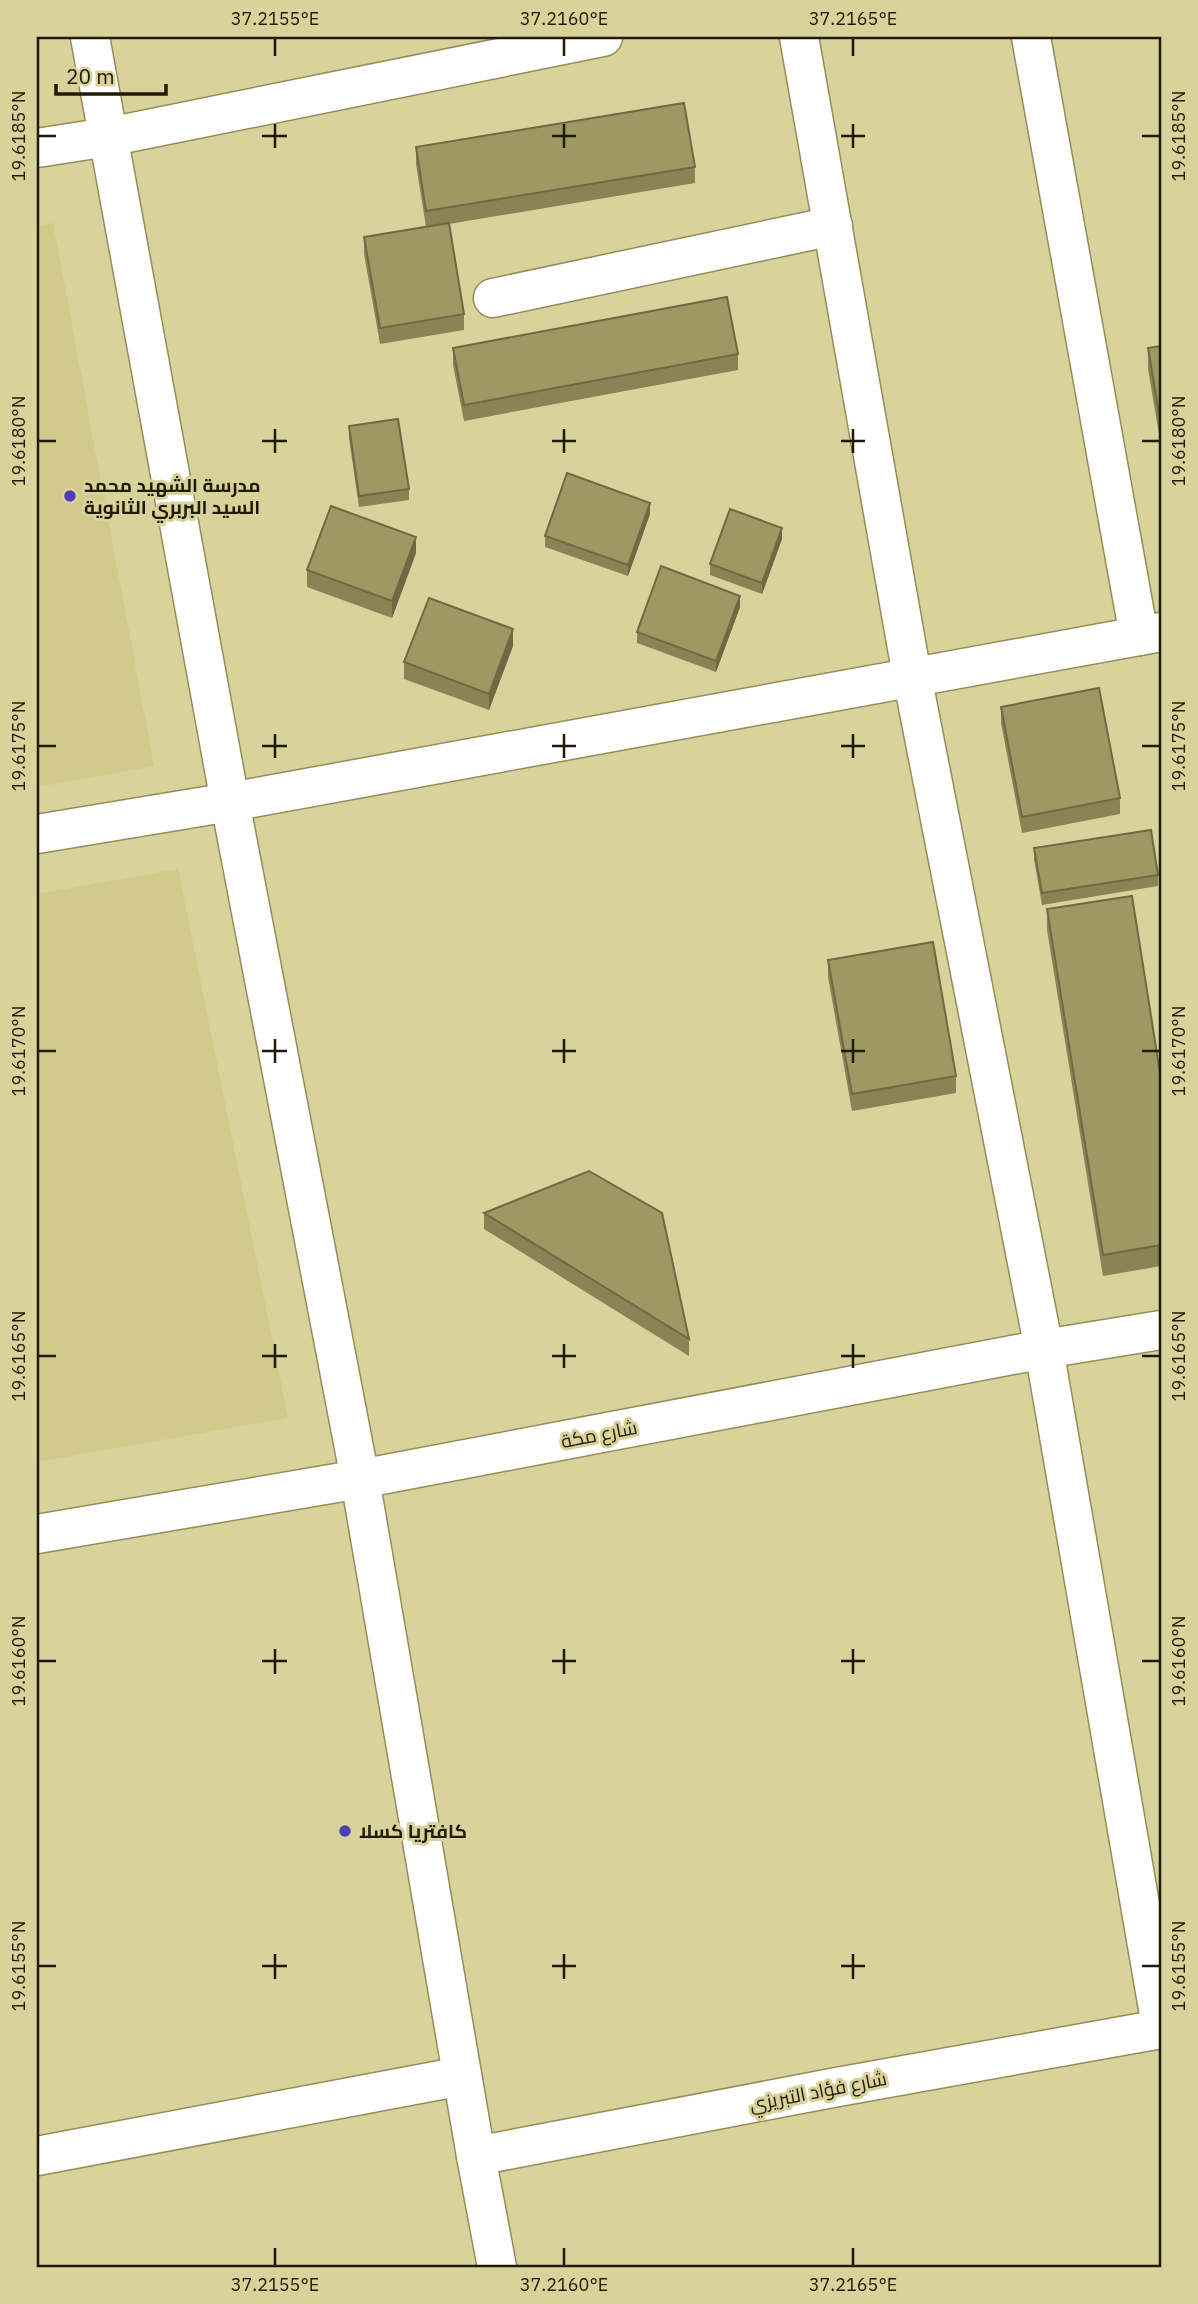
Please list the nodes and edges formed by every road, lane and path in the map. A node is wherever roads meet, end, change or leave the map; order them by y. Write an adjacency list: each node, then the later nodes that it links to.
1 (90, 37): 5 (main road)
2 (603, 37): 5 (main road)
3 (799, 37): 7 (main road)
4 (1031, 37): 9 (main road)
5 (108, 137): 6 (main road); 11 (main road)
6 (37, 148)
7 (833, 226): 8 (main road); 10 (main road)
8 (493, 298)
9 (1150, 634): 10 (main road)
10 (912, 676): 11 (main road); 14 (main road)
11 (230, 802): 12 (main road); 15 (main road)
12 (37, 834)
13 (1161, 1330): 14 (main road, شارع مكة)
14 (1044, 1349): 15 (main road, شارع مكة); 17 (main road)
15 (360, 1479): 16 (main road, شارع مكة); 18 (main road)
16 (37, 1534)
17 (1161, 2027): 20 (main road, شارع فؤاد التبريزي)
18 (462, 2076): 19 (main road); 20 (main road)
19 (37, 2155)
20 (476, 2155): 21 (main road)
21 (497, 2267)

